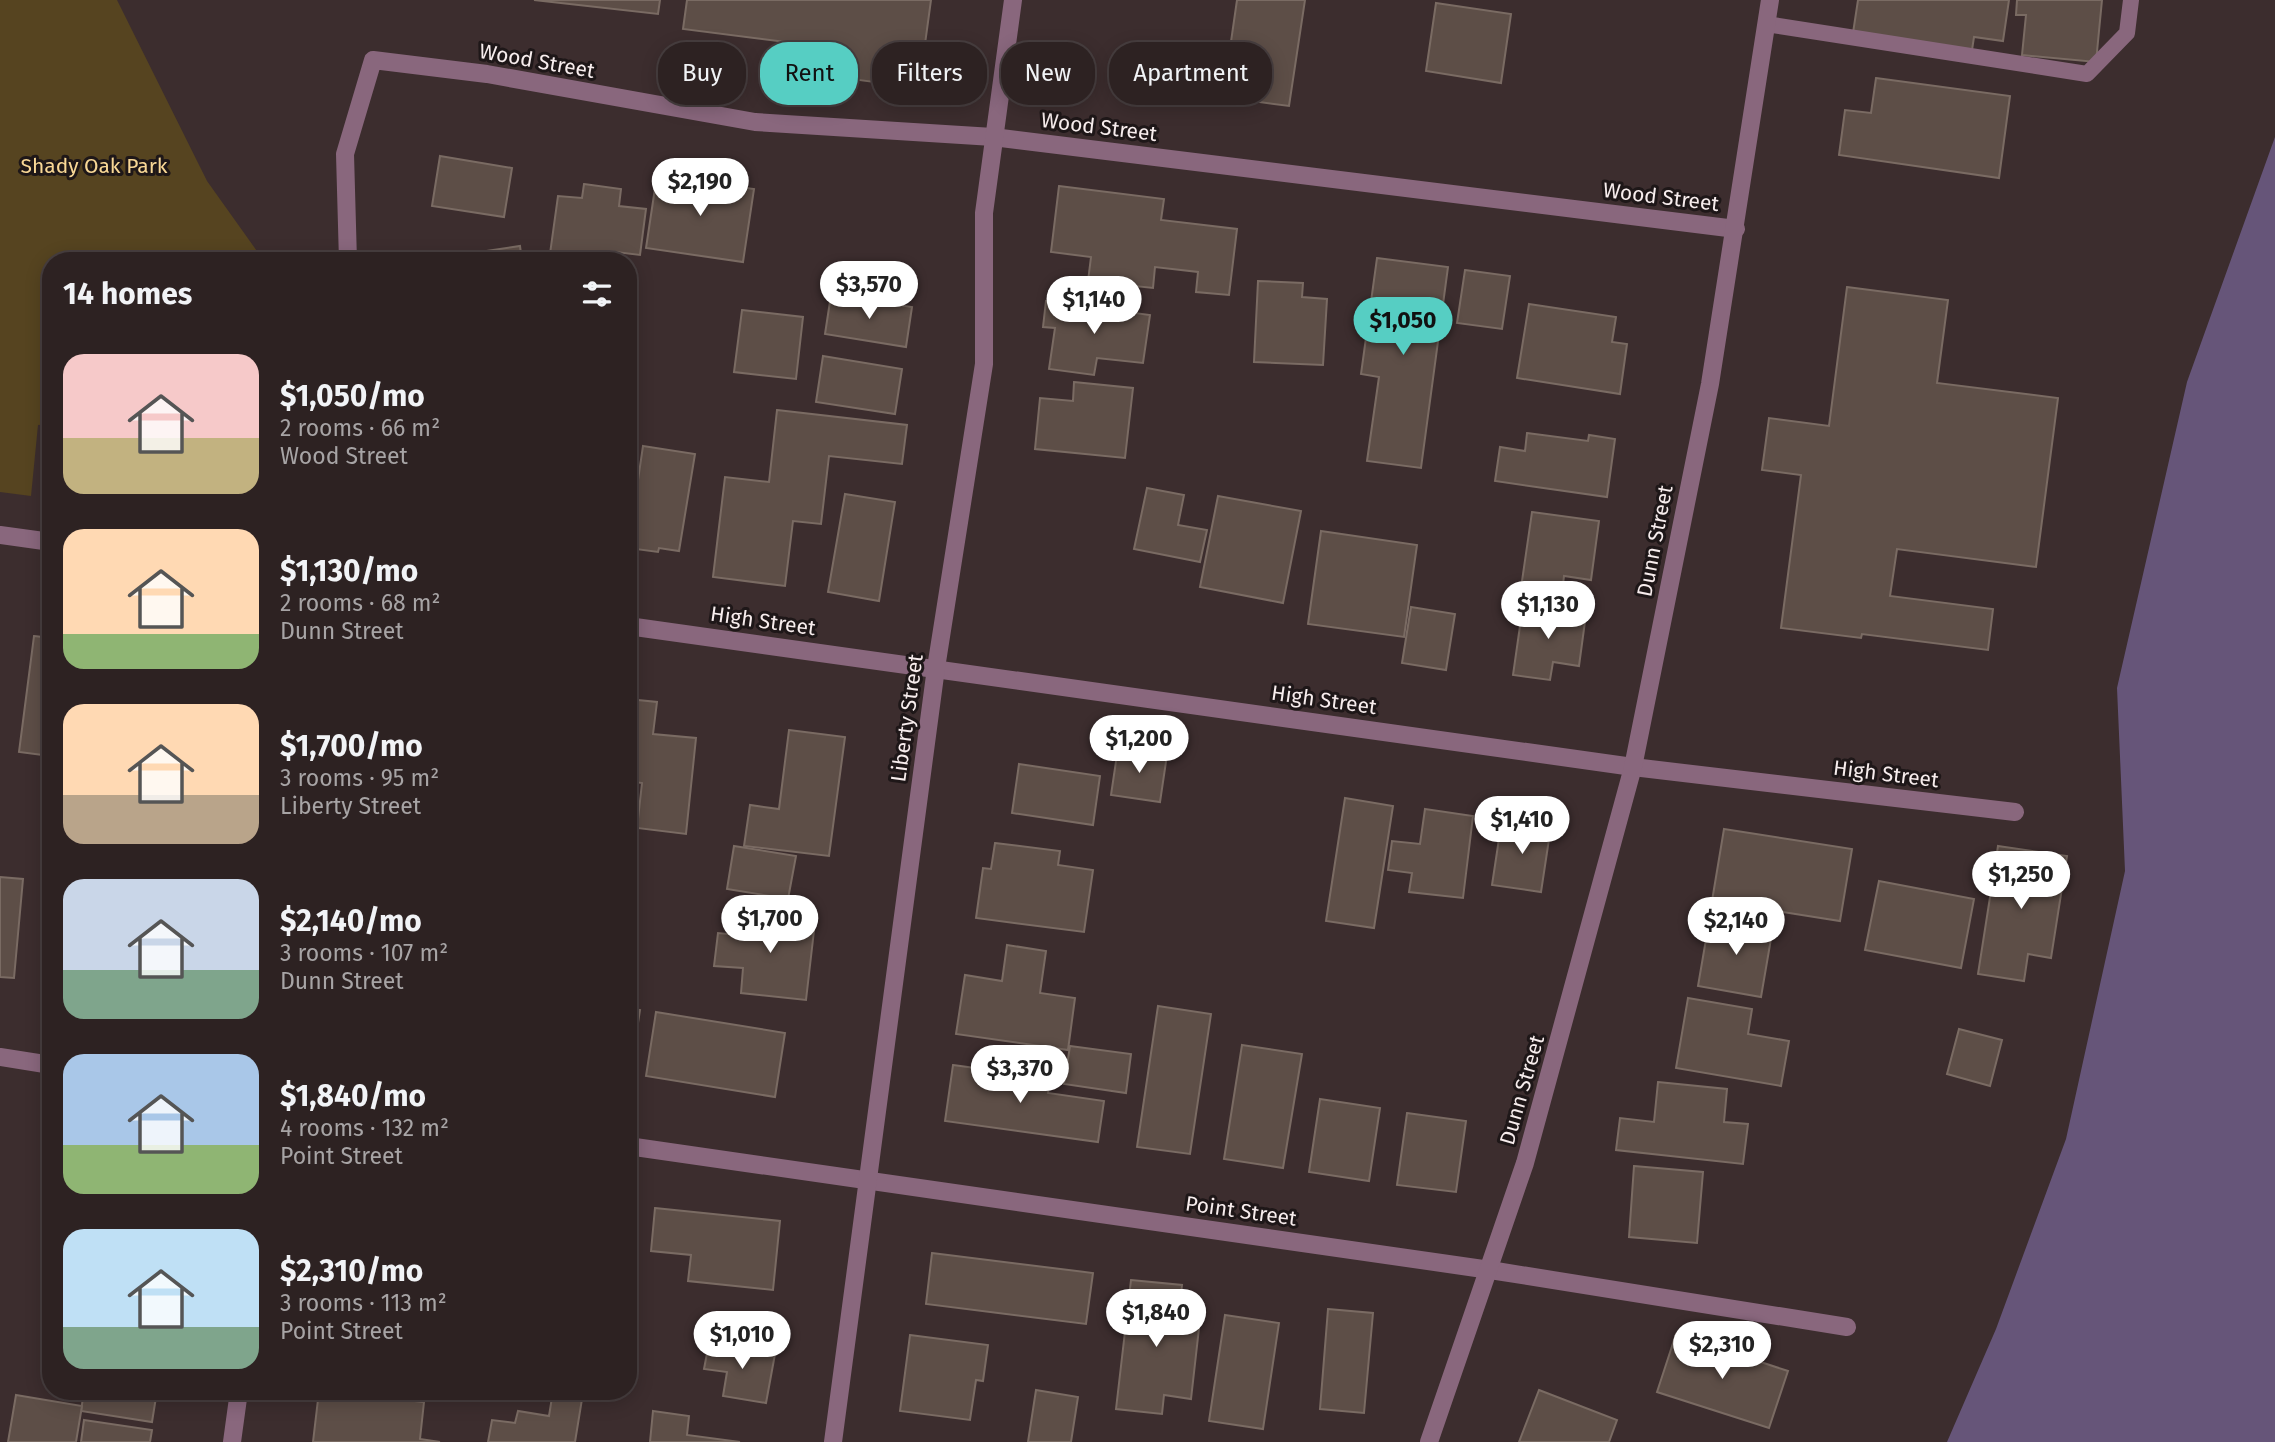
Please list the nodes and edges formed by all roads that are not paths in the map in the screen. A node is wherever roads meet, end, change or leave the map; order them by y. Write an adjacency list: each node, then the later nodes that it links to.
1 (1013, 0): 5 (street, Liberty Street)
2 (1770, 0): 4 (street, Dunn Street)
3 (2131, 0): 4 (lane)
4 (1766, 24): 6 (street, Dunn Street)
5 (993, 137): 6 (street, Wood Street); 7 (street, Wood Street); 11 (street, Liberty Street)
6 (1736, 229): 12 (street, Dunn Street)
7 (348, 252)
8 (0, 535): 9 (street)
9 (42, 541)
10 (637, 627): 11 (street, High Street)
11 (936, 668): 12 (street, High Street); 17 (street, Liberty Street)
12 (1633, 767): 13 (street, High Street); 18 (street, Dunn Street)
13 (2015, 812)
14 (0, 1057): 15 (street)
15 (42, 1064)
16 (637, 1147): 17 (street, Point Street)
17 (870, 1179): 18 (street, Point Street); 22 (street, Liberty Street)
18 (1490, 1270): 19 (street, Point Street); 23 (street, Dunn Street)
19 (1847, 1327)
20 (238, 1400): 21 (street)
21 (232, 1442)
22 (834, 1442)
23 (1429, 1442)

